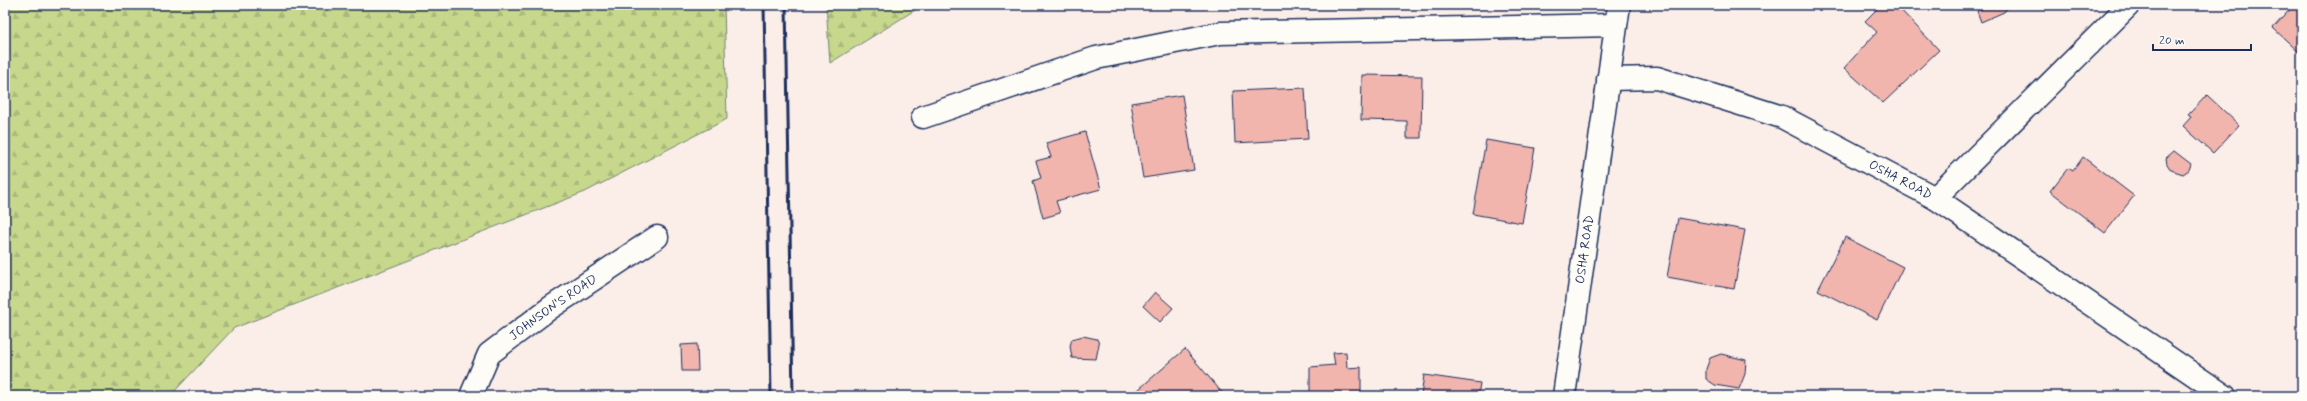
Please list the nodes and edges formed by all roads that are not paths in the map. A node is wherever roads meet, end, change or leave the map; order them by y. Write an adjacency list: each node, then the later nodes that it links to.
1 (2129, 5): 5 (street, OSHA ROAD)
2 (1617, 15): 3 (street, OSHA ROAD); 4 (street)
3 (1608, 79): 5 (street, OSHA ROAD); 8 (street, OSHA ROAD)
4 (924, 117)
5 (1935, 198): 9 (street)
6 (657, 237): 7 (street, JOHNSON'S ROAD)
7 (471, 396)
8 (1564, 396)
9 (2225, 396)

